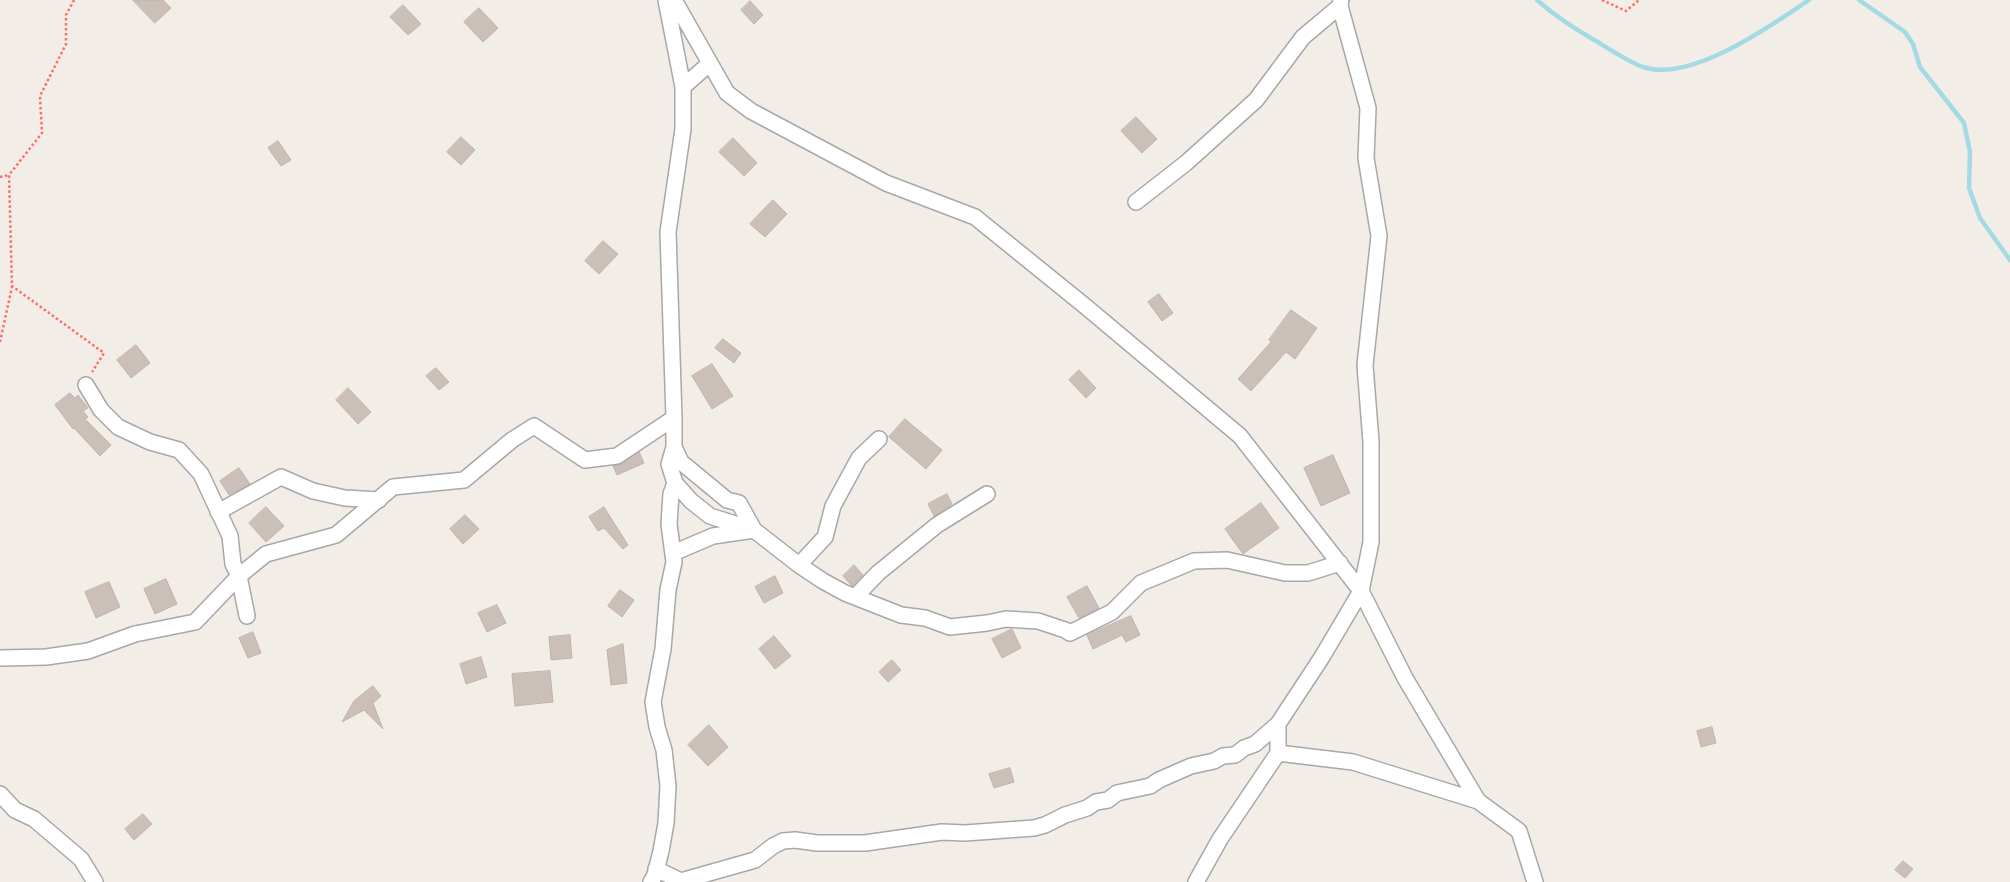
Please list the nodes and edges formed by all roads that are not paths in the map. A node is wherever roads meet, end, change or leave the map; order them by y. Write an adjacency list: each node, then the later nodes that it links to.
1 (666, 0): 5 (street)
2 (674, 0): 4 (street)
3 (1341, 3): 6 (street); 20 (street)
4 (710, 63): 5 (street); 17 (street)
5 (683, 88): 8 (street)
6 (1136, 202)
7 (86, 384): 14 (street)
8 (674, 418): 10 (street); 13 (street)
9 (880, 439): 18 (street)
10 (674, 447): 11 (street); 15 (street)
11 (675, 483): 15 (street); 16 (street)
12 (987, 494): 21 (street)
13 (379, 500): 14 (street); 19 (street)
14 (218, 512): 19 (street)
15 (754, 530): 16 (street); 18 (street)
16 (673, 553): 28 (street)
17 (1340, 563): 20 (street); 21 (street)
18 (799, 565): 21 (street)
19 (239, 576): 22 (street); 23 (street)
20 (1361, 591): 24 (street); 27 (street)
21 (855, 597)
22 (247, 616)
23 (0, 658)
24 (1278, 724): 25 (street); 28 (street)
25 (1278, 753): 27 (street); 30 (street)
26 (0, 794): 29 (street)
27 (1478, 801): 31 (street)
28 (654, 875)
29 (96, 882)
30 (1196, 882)
31 (1535, 882)

